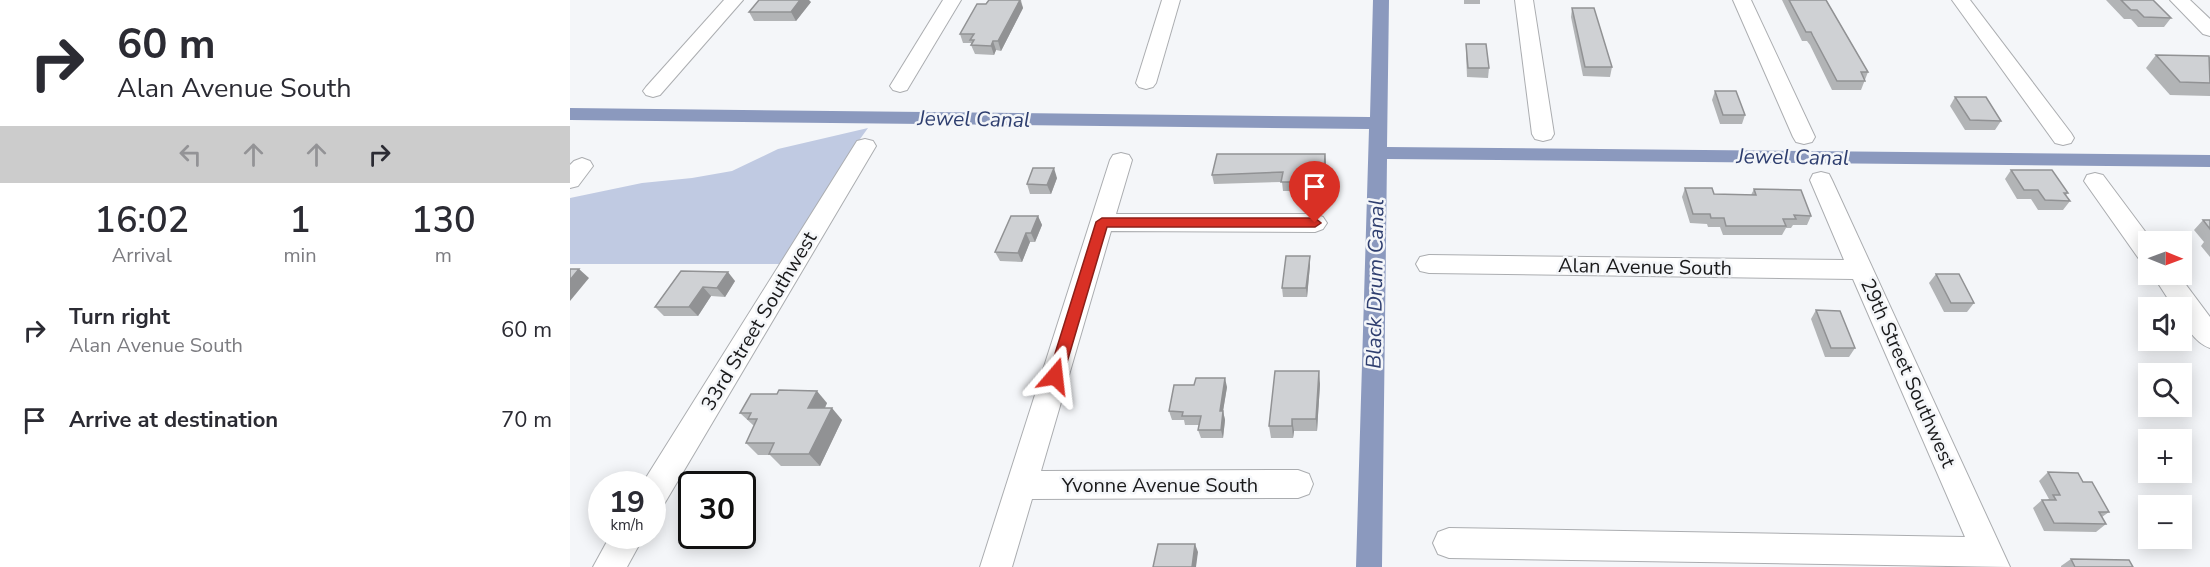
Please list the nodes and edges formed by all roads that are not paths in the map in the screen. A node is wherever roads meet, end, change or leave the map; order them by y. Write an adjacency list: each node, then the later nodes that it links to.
1 (734, 0): 11 (street)
2 (952, 0): 10 (street)
3 (1171, 0): 9 (street)
4 (1524, 0): 12 (street)
5 (1742, 0): 13 (street)
6 (1961, 0): 14 (street)
7 (2179, 0): 8 (street)
8 (2210, 30)
9 (1146, 83)
10 (900, 86)
11 (653, 91)
12 (1543, 134)
13 (1804, 137)
14 (2063, 138)
15 (865, 146): 26 (street, 33rd Street Southwest)
16 (1121, 160): 19 (street)
17 (1821, 180): 23 (street, 29th Street Southwest)
18 (2095, 181): 21 (street)
19 (1102, 222): 20 (street); 28 (street)
20 (1315, 223)
21 (2138, 239)
22 (1429, 264): 23 (street, Alan Avenue South)
23 (1862, 270): 31 (street, 29th Street Southwest)
24 (2172, 285): 25 (street)
25 (2210, 337)
26 (666, 473)
27 (1298, 484): 28 (street, Yvonne Avenue South)
28 (1022, 485): 33 (street)
29 (1449, 543): 31 (street)
30 (620, 549): 32 (street)
31 (1991, 560)
32 (609, 567)
33 (996, 567)

